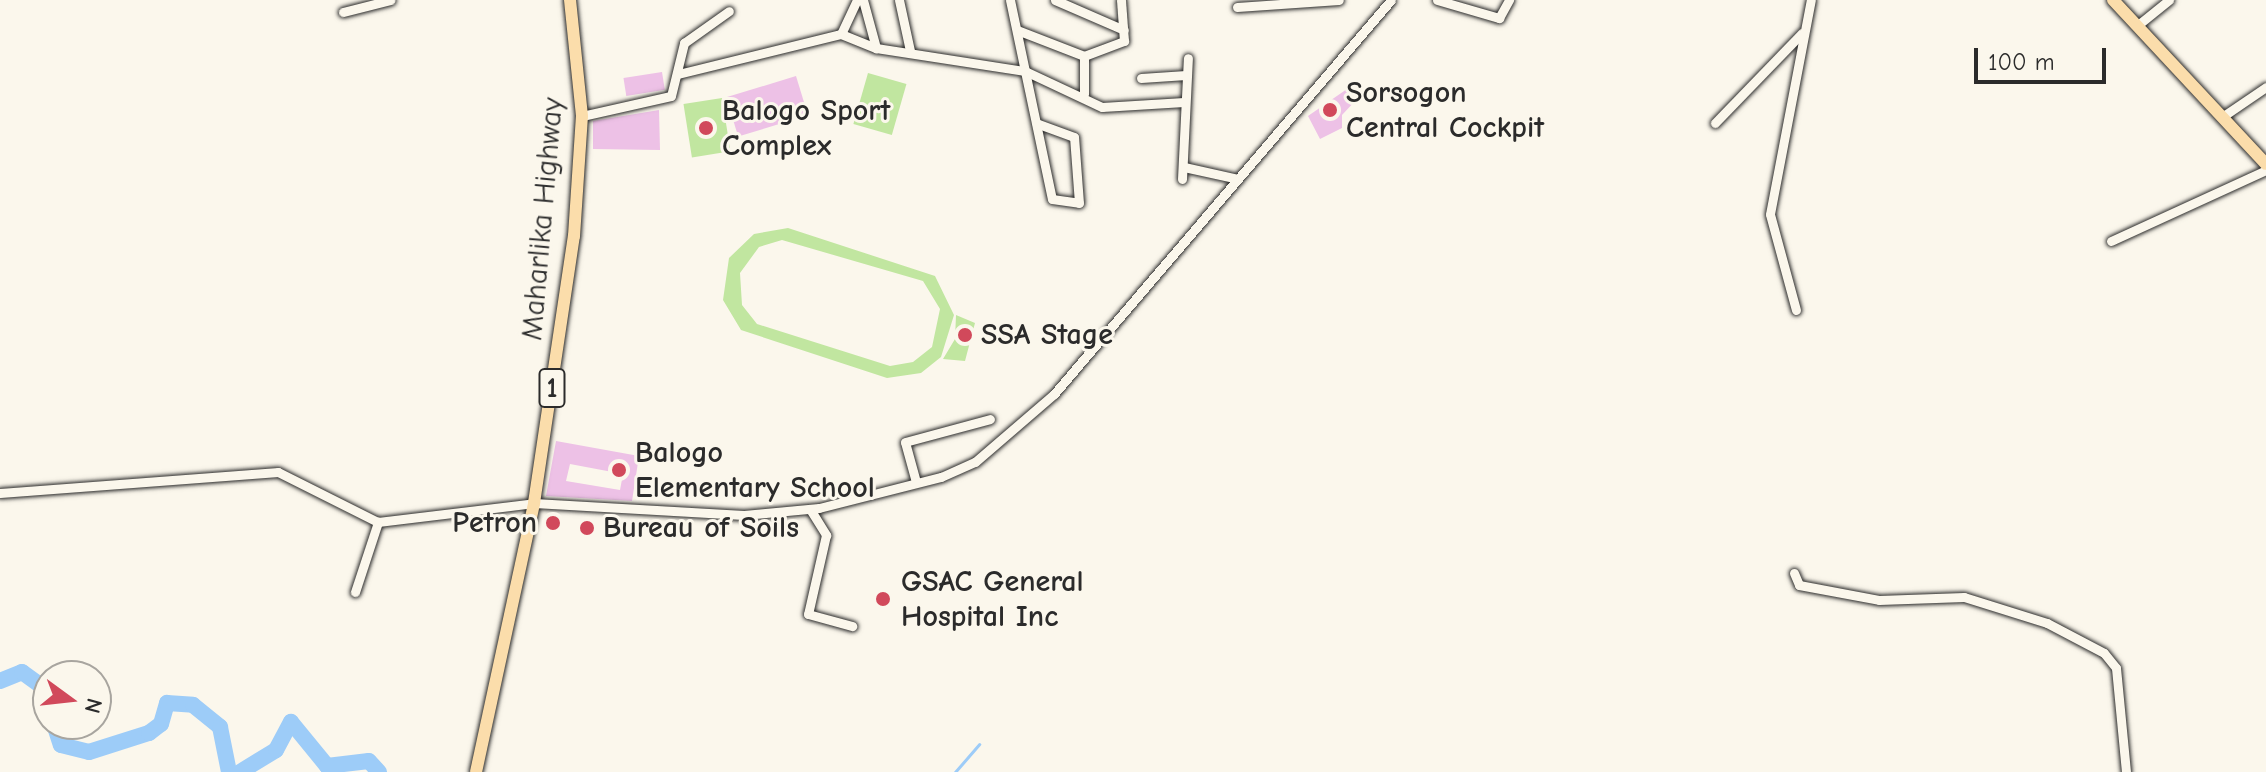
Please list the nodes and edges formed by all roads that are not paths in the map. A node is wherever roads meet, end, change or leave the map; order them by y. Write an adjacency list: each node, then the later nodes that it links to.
1 (390, 0): 18 (street)
2 (570, 0): 35 (main road, Maharlika Highway / 1)
3 (857, 0): 23 (street)
4 (863, 0): 24 (street)
5 (899, 0): 25 (street)
6 (1010, 0): 20 (street)
7 (1055, 0): 21 (street)
8 (1121, 0): 21 (street)
9 (1339, 0): 16 (street)
10 (1391, 0): 42 (street)
11 (1437, 0): 12 (street)
12 (1509, 0)
13 (1811, 0): 22 (street)
14 (2113, 0): 19 (main road)
15 (2169, 0): 19 (street)
16 (1237, 7)
17 (729, 11): 29 (street)
18 (343, 12)
19 (2138, 25): 36 (main road)
20 (1017, 30): 26 (street); 28 (street)
21 (1124, 30): 26 (street)
22 (1802, 33): 38 (street); 44 (street)
23 (841, 34): 24 (street); 29 (street)
24 (876, 48): 25 (street)
25 (910, 51): 28 (street)
26 (1084, 56): 33 (street)
27 (1188, 58): 30 (street)
28 (1025, 71): 33 (street); 37 (street)
29 (678, 74): 35 (street)
30 (1186, 75): 31 (street); 34 (street)
31 (1141, 78)
32 (2266, 87): 36 (street)
33 (1084, 94): 34 (street)
34 (1184, 102): 39 (street)
35 (582, 116): 48 (main road, Maharlika Highway / 1)
36 (2222, 117): 40 (main road)
37 (1036, 123): 37 (street)
38 (1715, 123)
39 (1184, 167): 41 (street); 42 (street)
40 (2266, 167): 43 (street)
41 (1182, 179)
42 (1238, 179): 46 (street)
43 (2111, 241)
44 (1796, 310)
45 (990, 419): 46 (street)
46 (916, 482): 49 (street)
47 (0, 493): 50 (street)
48 (534, 503): 49 (street); 50 (street); 54 (main road, Maharlika Highway / 1)
49 (810, 509): 53 (street)
50 (378, 522): 52 (street)
51 (1794, 573): 55 (street)
52 (355, 592)
53 (852, 626)
54 (476, 772)
55 (2126, 772)

